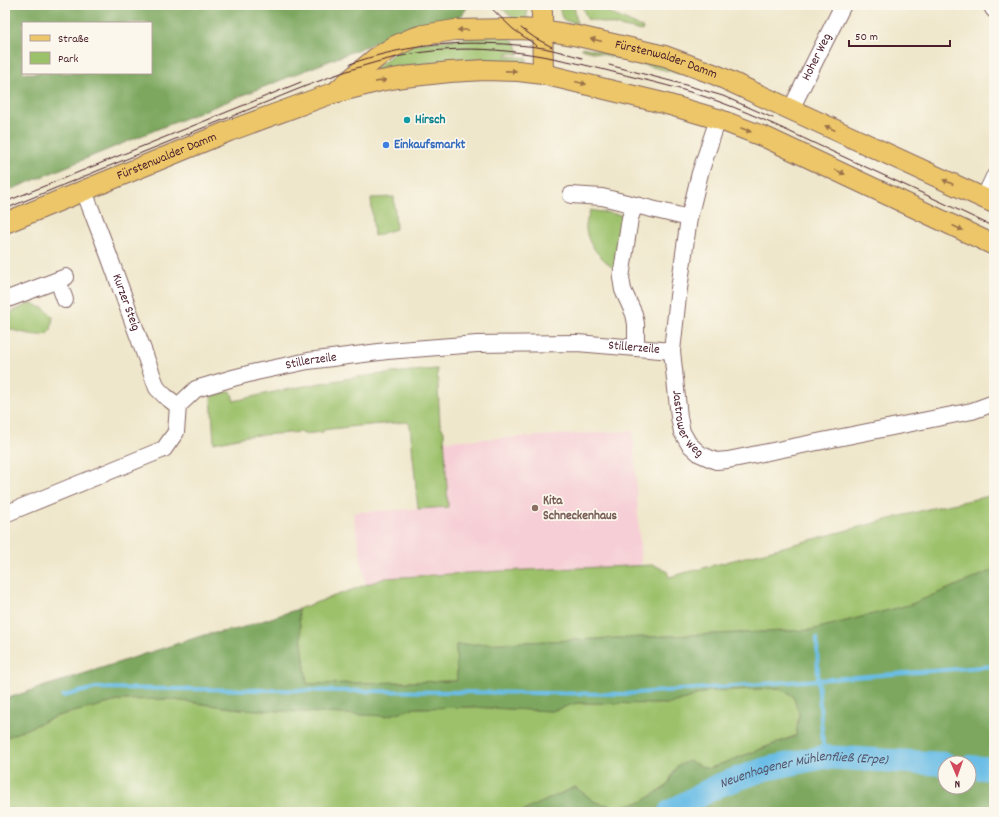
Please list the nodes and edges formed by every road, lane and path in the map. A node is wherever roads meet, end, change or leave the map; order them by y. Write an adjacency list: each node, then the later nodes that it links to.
1 (540, 5): 5 (main road)
2 (843, 5): 8 (street, Hoher Weg)
3 (991, 5): 4 (street)
4 (994, 10)
5 (543, 30): 6 (main road); 7 (main road, Fürstenwalder Damm, one-way to 7); 8 (main road, Fürstenwalder Damm, one-way to 5)
6 (543, 74): 7 (main road, Fürstenwalder Damm, one-way to 6); 9 (main road, Fürstenwalder Damm, one-way to 9)
7 (330, 94): 11 (main road, Fürstenwalder Damm)
8 (791, 109): 13 (main road, Fürstenwalder Damm, one-way to 8)
9 (718, 119): 15 (street, Jastrower Weg); 17 (main road, Fürstenwalder Damm, one-way to 17)
10 (994, 177): 13 (street)
11 (84, 191): 16 (main road, Fürstenwalder Damm); 23 (street, Kurzer Steig)
12 (571, 195): 14 (street)
13 (989, 201)
14 (635, 205): 15 (street); 20 (street)
15 (689, 218): 21 (street, Jastrower Weg)
16 (5, 223)
17 (994, 245)
18 (5, 300): 19 (street)
19 (65, 300)
20 (636, 347): 21 (street, Stillerzeile); 23 (street, Stillerzeile)
21 (672, 350): 22 (street, Jastrower Weg)
22 (994, 403)
23 (178, 406): 24 (street)
24 (5, 514)

